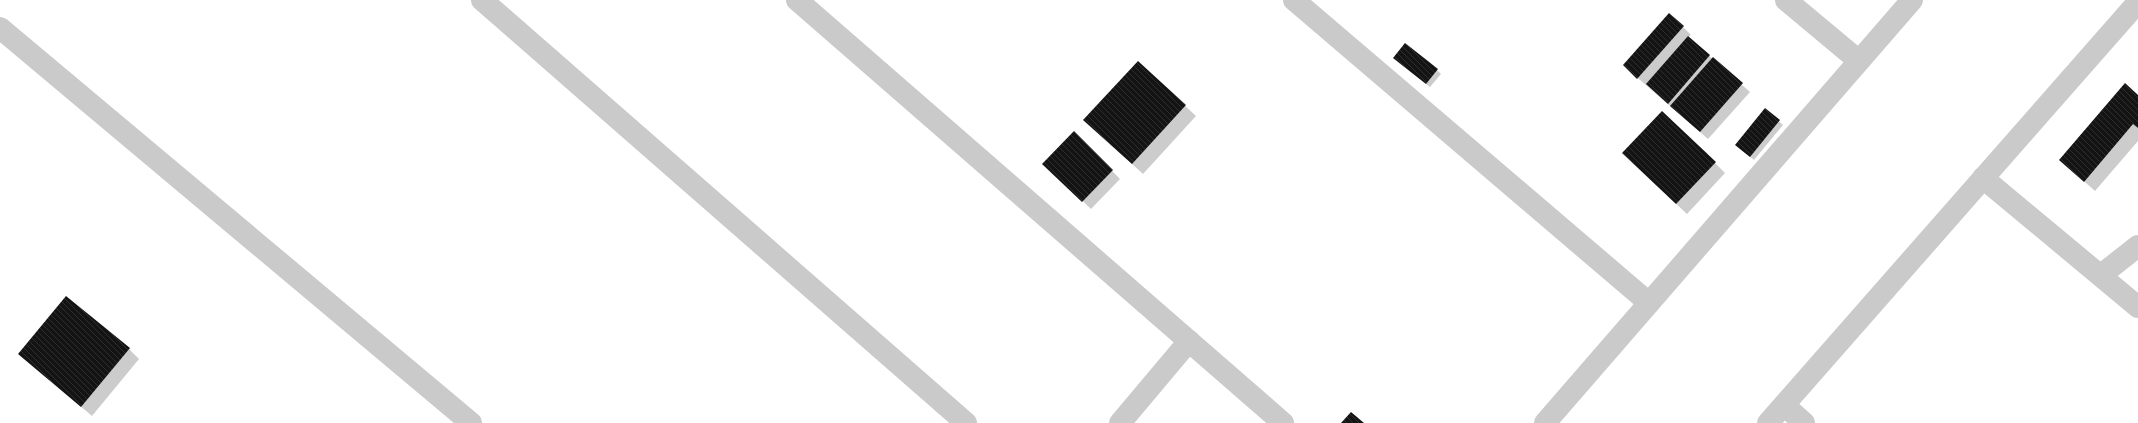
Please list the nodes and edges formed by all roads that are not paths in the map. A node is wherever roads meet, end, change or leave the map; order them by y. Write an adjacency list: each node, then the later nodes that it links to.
1 (482, 0): 17 (street)
2 (797, 0): 14 (street)
3 (1294, 0): 12 (street)
4 (1786, 0): 8 (street)
5 (1912, 0): 8 (street)
6 (2138, 2): 9 (street)
7 (0, 28): 16 (street)
8 (1859, 61): 12 (street)
9 (1983, 178): 11 (street); 15 (street)
10 (2138, 246): 11 (street)
11 (2101, 274): 13 (street)
12 (1649, 303): 20 (street)
13 (2138, 307)
14 (1189, 341): 18 (street); 19 (street)
15 (1784, 405): 21 (street); 22 (street)
16 (471, 423)
17 (966, 423)
18 (1120, 423)
19 (1283, 423)
20 (1545, 423)
21 (1768, 423)
22 (1804, 423)

